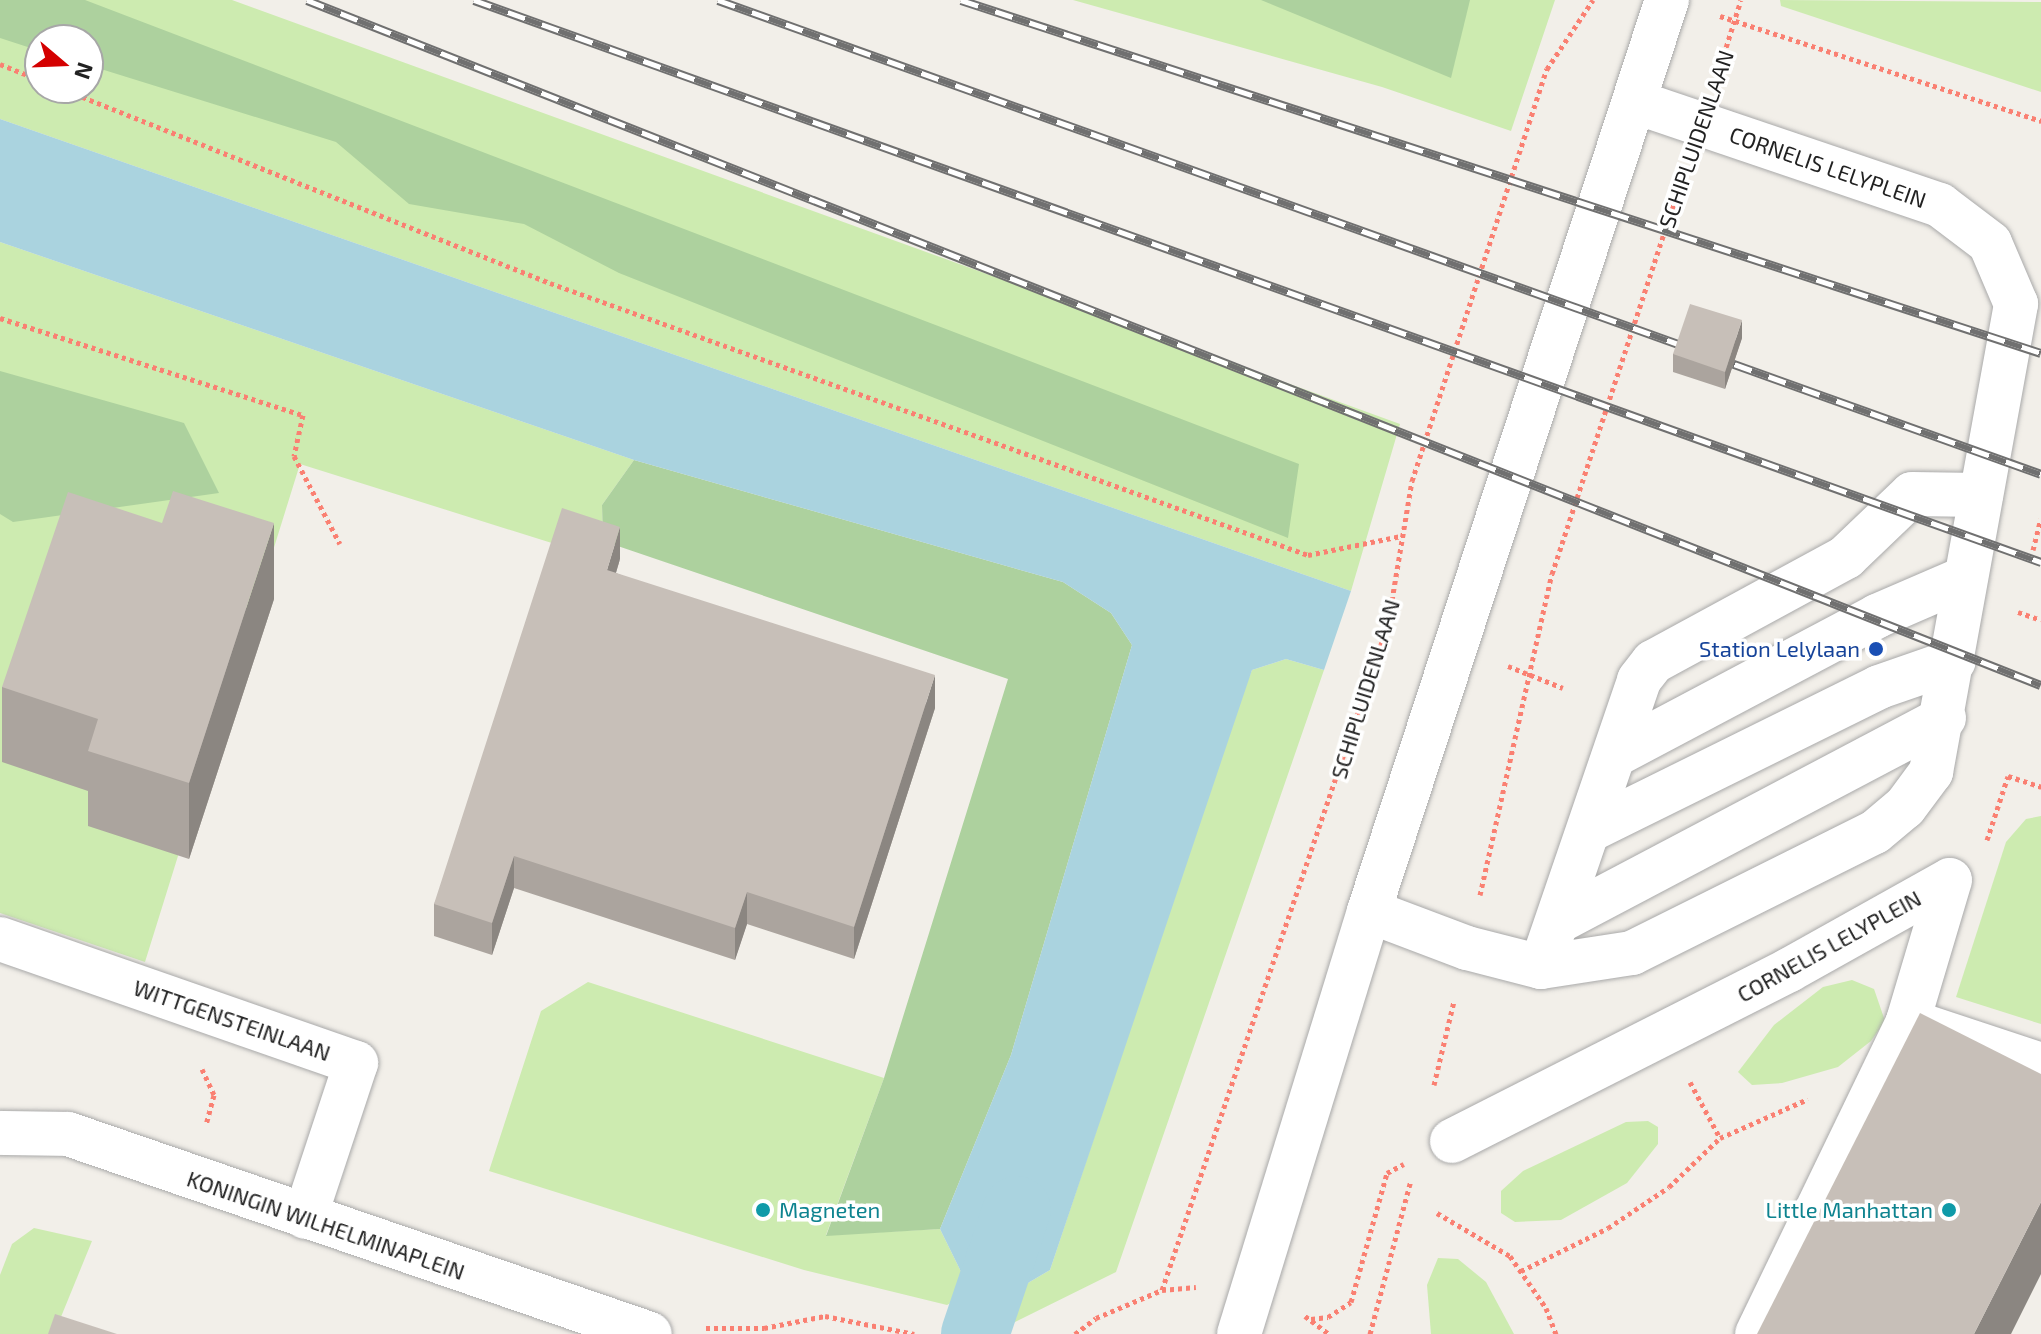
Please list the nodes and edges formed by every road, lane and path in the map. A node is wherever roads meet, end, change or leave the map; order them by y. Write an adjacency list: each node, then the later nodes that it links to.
1 (1593, 0): 13 (path, SCHIPLUIDENLAAN)
2 (1667, 0): 7 (street)
3 (1741, 0): 4 (path, SCHIPLUIDENLAAN)
4 (1735, 21): 9 (path); 10 (path, SCHIPLUIDENLAAN)
5 (0, 64): 6 (path)
6 (24, 74)
7 (1636, 102): 10 (street, CORNELIS LELYPLEIN); 24 (street)
8 (100, 104): 13 (path)
9 (2041, 121)
10 (1701, 124): 12 (street, CORNELIS LELYPLEIN); 27 (path, SCHIPLUIDENLAAN)
11 (0, 318): 14 (path)
12 (1981, 495): 15 (street, CORNELIS LELYPLEIN); 20 (street)
13 (1401, 536): 40 (path, SCHIPLUIDENLAAN)
14 (340, 544)
15 (1965, 578): 18 (street, CORNELIS LELYPLEIN); 20 (street)
16 (2018, 612): 17 (path)
17 (2041, 620)
18 (1954, 661): 19 (street, CORNELIS LELYPLEIN); 22 (street)
19 (1944, 718): 25 (street); 28 (street, CORNELIS LELYPLEIN)
20 (1615, 755): 22 (street)
21 (2041, 787): 23 (path)
22 (1592, 829): 25 (street)
23 (1950, 880): 29 (street, CORNELIS LELYPLEIN); 35 (street, CORNELIS LELYPLEIN)
24 (1369, 911): 27 (street, CORNELIS LELYPLEIN); 44 (street)
25 (1561, 920): 28 (street)
26 (0, 939): 38 (street, WITTGENSTEINLAAN)
27 (1467, 948): 28 (street, CORNELIS LELYPLEIN); 33 (path, SCHIPLUIDENLAAN)
28 (1541, 967)
29 (1908, 1021): 31 (street); 32 (street)
30 (188, 1065): 36 (path)
31 (2041, 1065)
32 (1874, 1092): 39 (path); 47 (street)
33 (1431, 1099)
34 (0, 1133): 36 (street, KONINGIN WILHELMINAPLEIN)
35 (1434, 1150): 41 (path); 45 (path)
36 (190, 1178): 38 (street, KONINGIN WILHELMINAPLEIN)
37 (1437, 1213): 39 (path)
38 (305, 1217): 42 (street, KONINGIN WILHELMINAPLEIN)
39 (1521, 1271): 46 (path)
40 (1162, 1290)
41 (1311, 1319)
42 (640, 1331): 43 (path)
43 (914, 1334)
44 (1239, 1334)
45 (1370, 1334)
46 (1556, 1334)
47 (1757, 1334)

